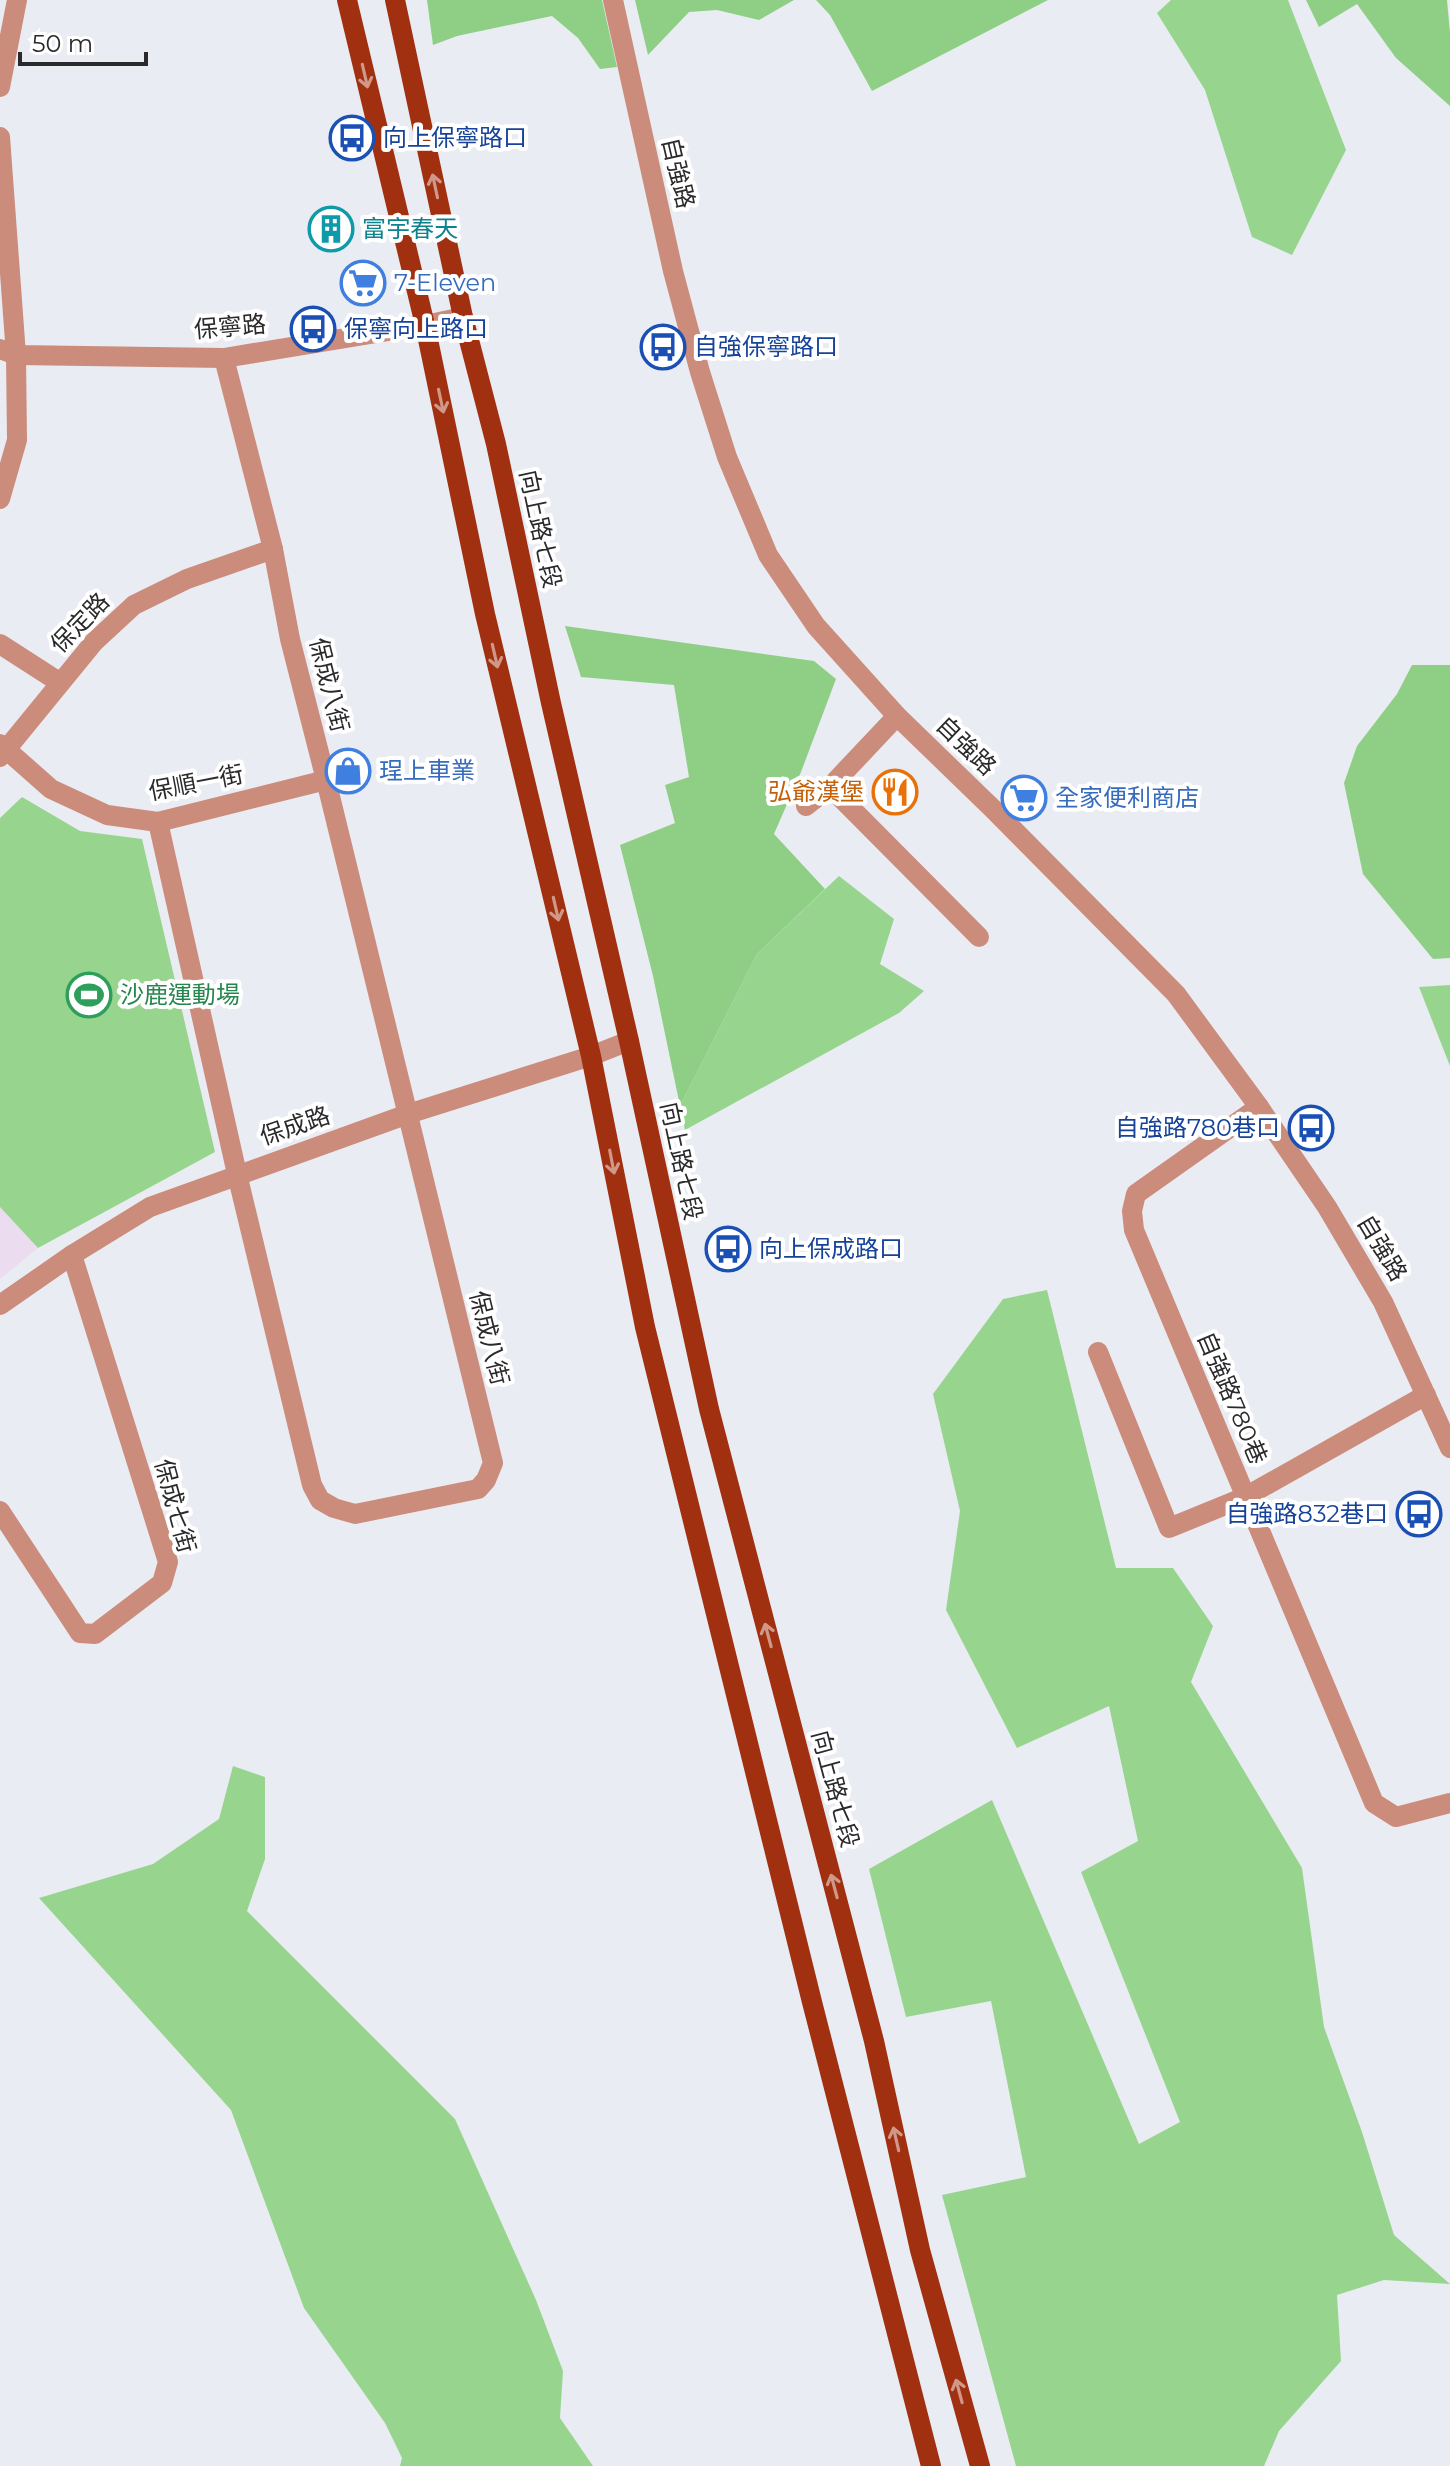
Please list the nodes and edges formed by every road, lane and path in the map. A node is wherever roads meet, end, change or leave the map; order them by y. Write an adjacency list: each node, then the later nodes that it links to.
1 (17, 0): 5 (street)
2 (347, 0): 8 (main road, one-way to 8)
3 (395, 0): 7 (main road, 向上路七段, one-way to 3)
4 (613, 0): 15 (street, 自強路)
5 (0, 87)
6 (0, 137): 9 (street)
7 (463, 317): 8 (street, 保寧路); 22 (main road, 向上路七段)
8 (425, 325): 10 (street, 保寧路); 23 (main road, one-way to 23)
9 (8, 352): 10 (street, 保寧路); 11 (street)
10 (224, 358): 12 (street, 保成八街)
11 (0, 499)
12 (273, 549): 14 (street, 保定路); 17 (street, 保成八街)
13 (0, 644): 14 (street)
14 (59, 682): 16 (street, 保定路)
15 (897, 716): 18 (street); 24 (street, 自強路)
16 (2, 750): 20 (street, 保順一街)
17 (326, 780): 20 (street, 保順一街); 25 (street, 保成八街)
18 (830, 787): 19 (street); 21 (street)
19 (806, 806)
20 (158, 822): 26 (street, 保成八街)
21 (979, 937)
22 (629, 1041): 23 (street, 保成路); 36 (main road, 向上路七段, one-way to 22)
23 (591, 1056): 25 (street, 保成路); 35 (main road, one-way to 35)
24 (1259, 1107): 30 (street, 自強路); 32 (street, 自強路780巷)
25 (408, 1114): 26 (street, 保成路); 26 (street, 保成八街)
26 (237, 1174): 27 (street, 保成路)
27 (72, 1255): 28 (street, 保成路); 33 (street, 保成七街)
28 (0, 1305)
29 (1098, 1352): 32 (street)
30 (1426, 1395): 31 (street, 自強路); 32 (street)
31 (1450, 1448)
32 (1245, 1497): 34 (street, 自強路780巷)
33 (0, 1511)
34 (1450, 1803)
35 (931, 2466)
36 (980, 2466)

